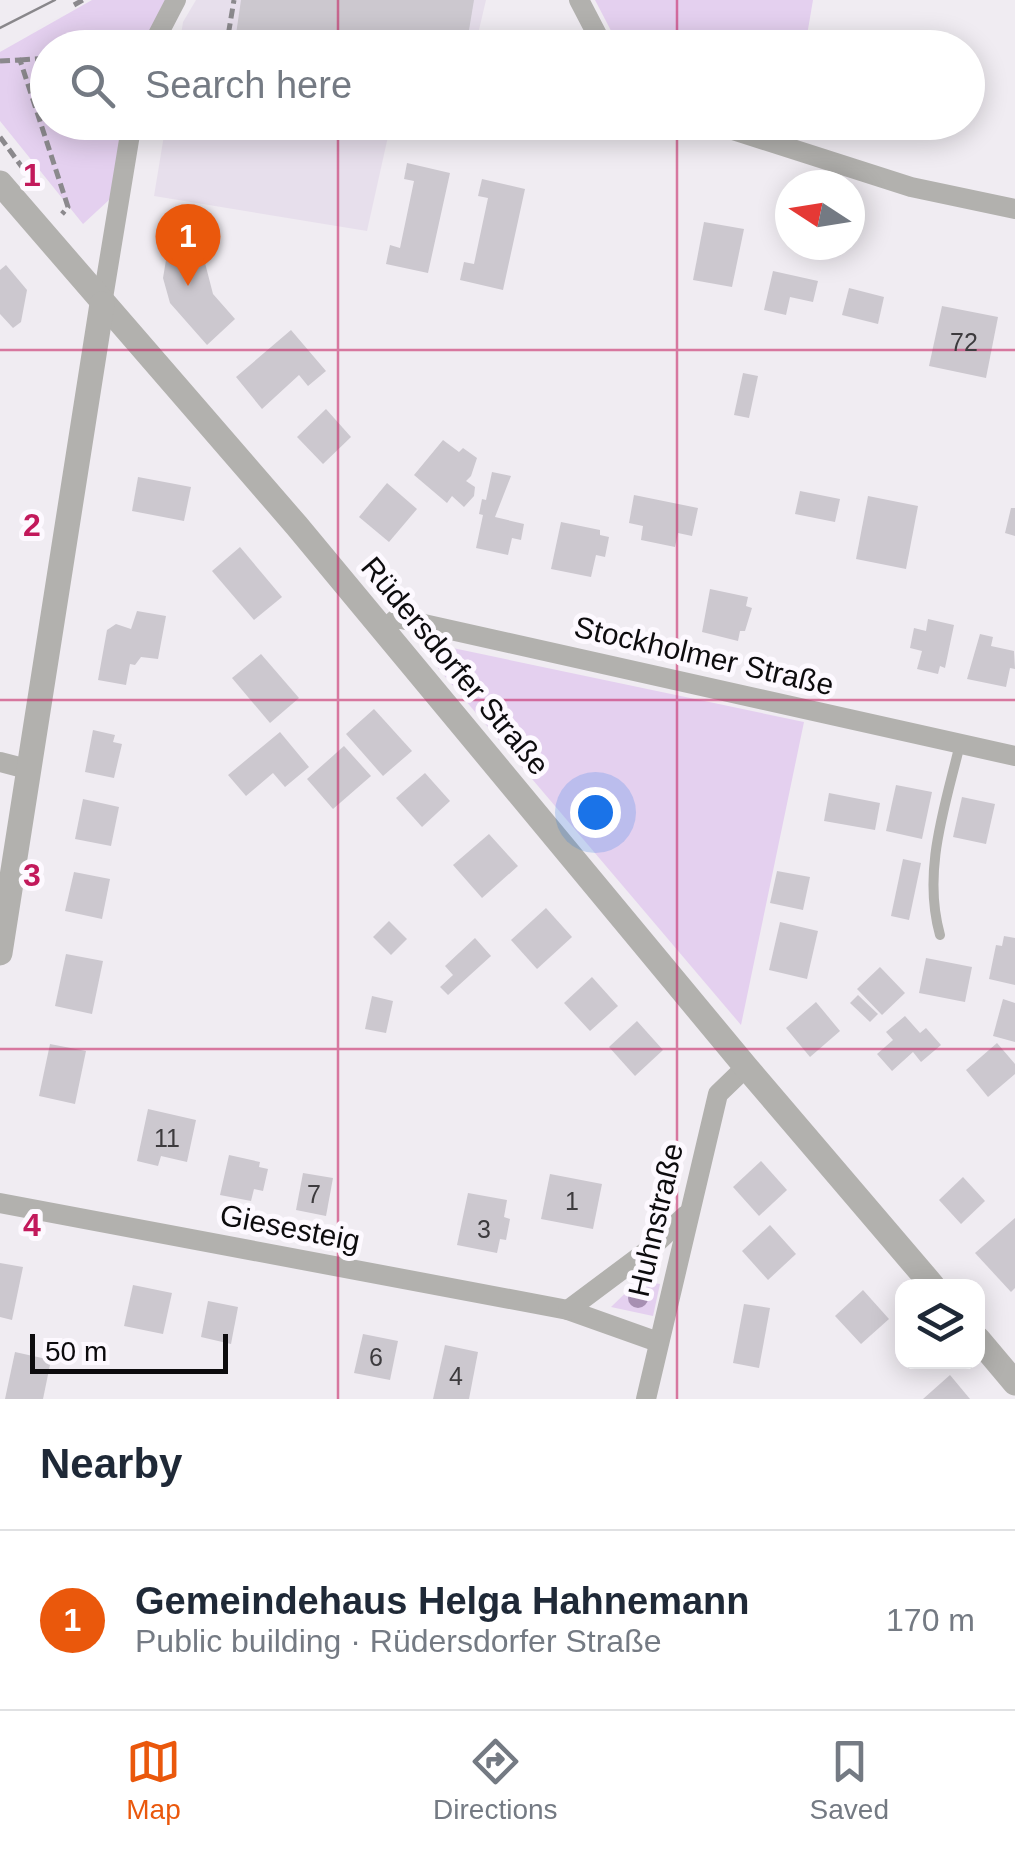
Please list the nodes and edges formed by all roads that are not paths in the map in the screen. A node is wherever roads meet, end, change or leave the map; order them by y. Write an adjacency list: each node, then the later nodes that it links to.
1 (176, 0): 3 (street)
2 (579, 0): 4 (street)
3 (160, 30)
4 (595, 30)
5 (129, 140): 9 (street)
6 (764, 140): 8 (street)
7 (0, 182): 9 (street, Rüdersdorfer Straße)
8 (1015, 209)
9 (102, 304): 10 (street, Rüdersdorfer Straße); 14 (street)
10 (384, 630): 11 (street, Stockholmer Straße); 17 (street, Rüdersdorfer Straße)
11 (960, 744): 12 (street, Stockholmer Straße); 15 (lane)
12 (1015, 756)
13 (0, 762): 14 (street)
14 (27, 768): 16 (street)
15 (940, 935)
16 (0, 953)
17 (746, 1067): 19 (street, Huhnstraße); 20 (street, Rüdersdorfer Straße)
18 (0, 1203): 21 (street, Giesesteig)
19 (688, 1213): 21 (street); 22 (street, Huhnstraße)
20 (927, 1279)
21 (568, 1310): 22 (street, Giesesteig)
22 (658, 1342): 25 (street, Huhnstraße)
23 (985, 1347): 24 (street)
24 (1015, 1382)
25 (646, 1399)

